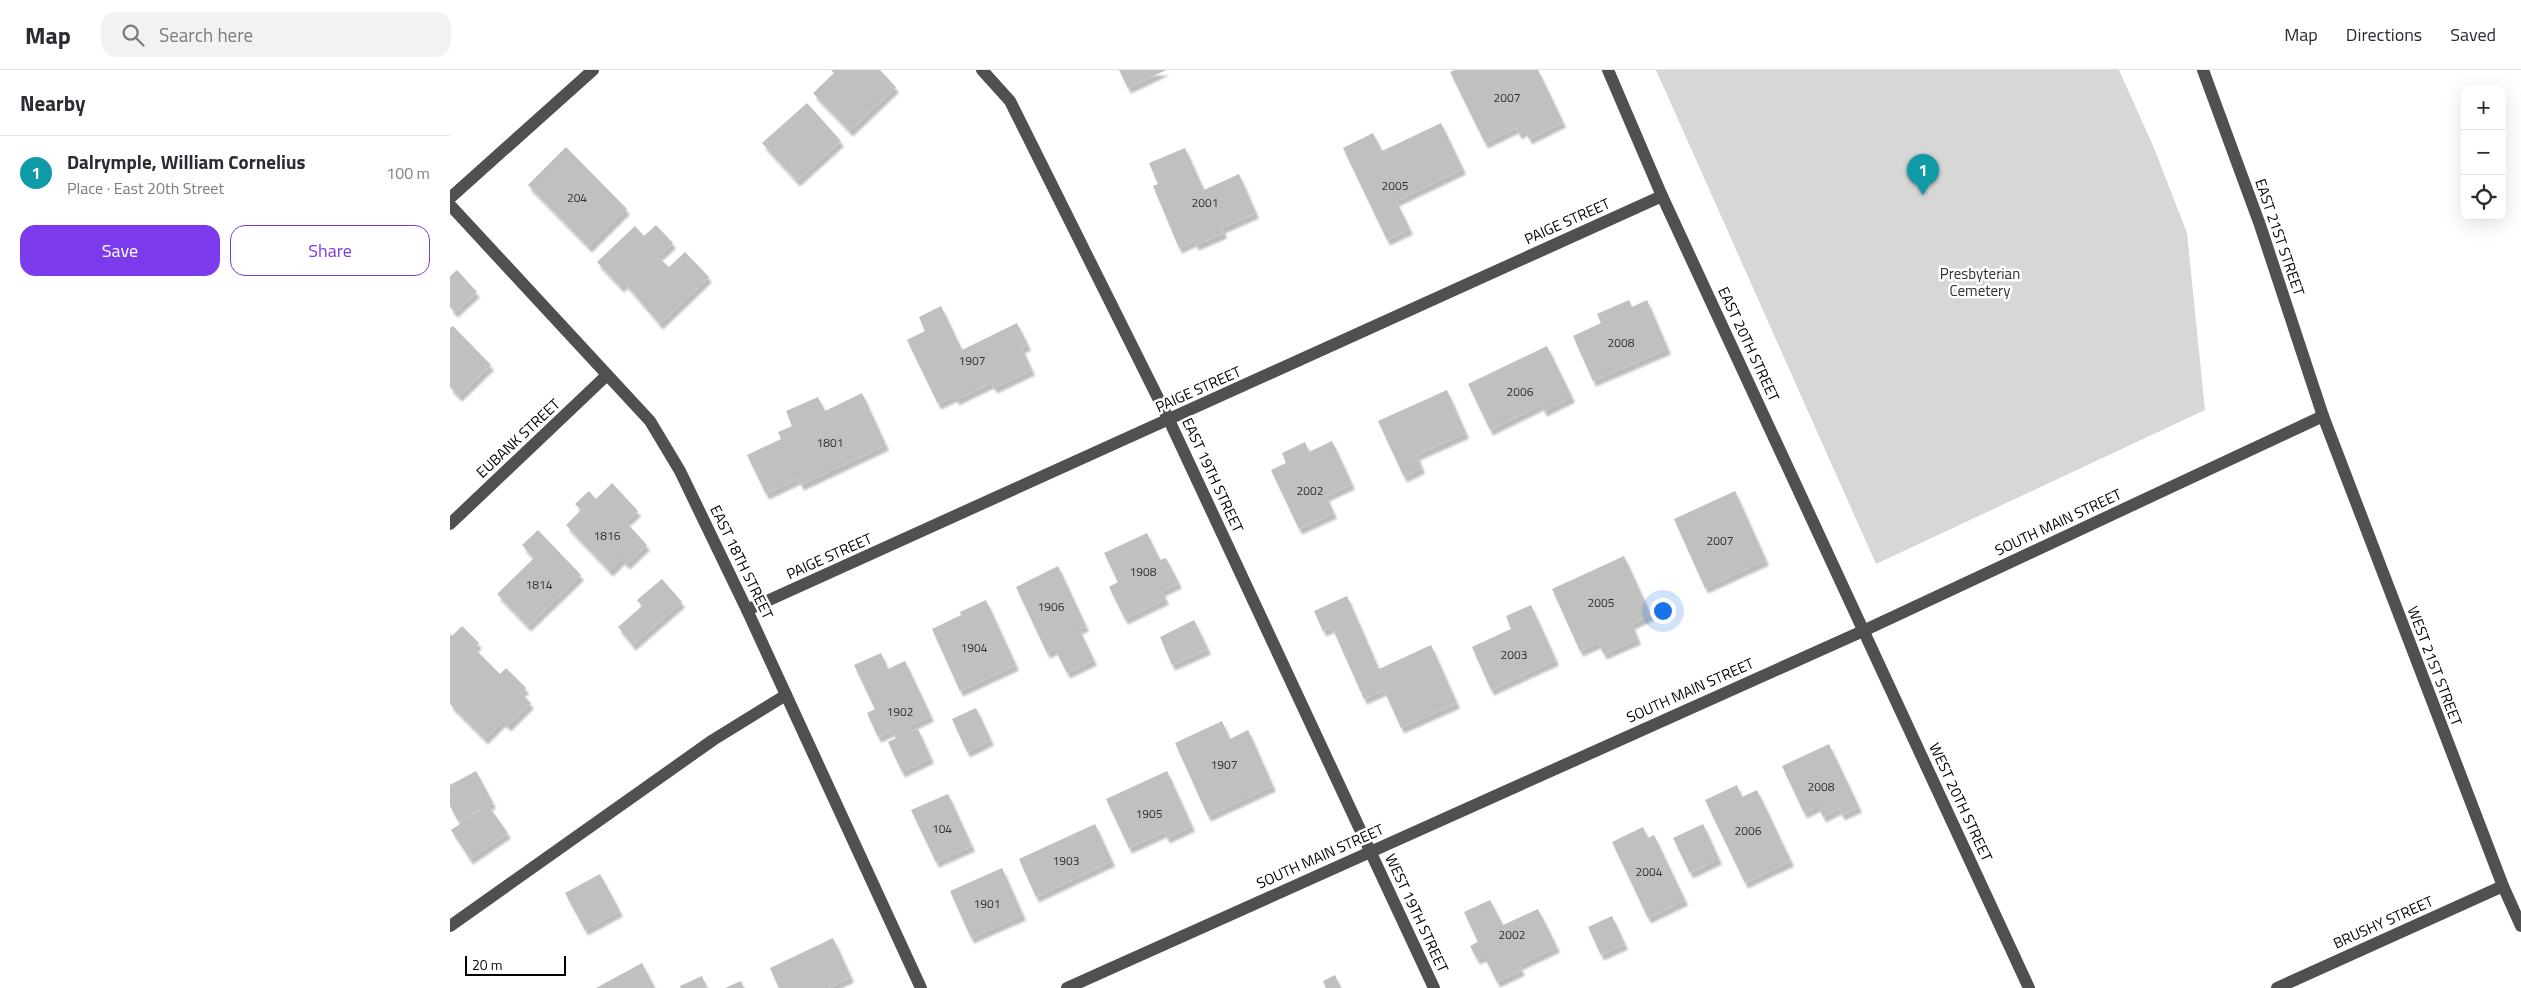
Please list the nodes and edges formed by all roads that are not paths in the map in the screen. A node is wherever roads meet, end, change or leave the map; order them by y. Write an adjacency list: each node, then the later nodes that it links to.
1 (593, 70): 6 (street)
2 (982, 70): 10 (street, EAST 19TH STREET)
3 (1608, 70): 5 (street, EAST 20TH STREET)
4 (2203, 70): 9 (street, EAST 21ST STREET)
5 (1662, 196): 10 (street, PAIGE STREET); 13 (street, EAST 20TH STREET)
6 (450, 198)
7 (450, 205): 8 (street, EAST 18TH STREET)
8 (607, 375): 11 (street, EUBANK STREET); 12 (street, EAST 18TH STREET)
9 (2323, 416): 13 (street, SOUTH MAIN STREET); 16 (street, WEST 21ST STREET)
10 (1169, 420): 12 (street, PAIGE STREET); 15 (street, EAST 19TH STREET)
11 (450, 524)
12 (747, 610): 14 (street, EAST 18TH STREET)
13 (1863, 630): 15 (street, SOUTH MAIN STREET); 22 (street, WEST 20TH STREET)
14 (786, 695): 17 (street); 19 (street, EAST 18TH STREET)
15 (1370, 851): 20 (street, SOUTH MAIN STREET); 21 (street, WEST 19TH STREET)
16 (2503, 886): 18 (street, WEST 21ST STREET); 23 (street, BRUSHY STREET)
17 (450, 926)
18 (2521, 926)
19 (921, 988)
20 (1067, 988)
21 (1434, 988)
22 (2029, 988)
23 (2277, 988)

